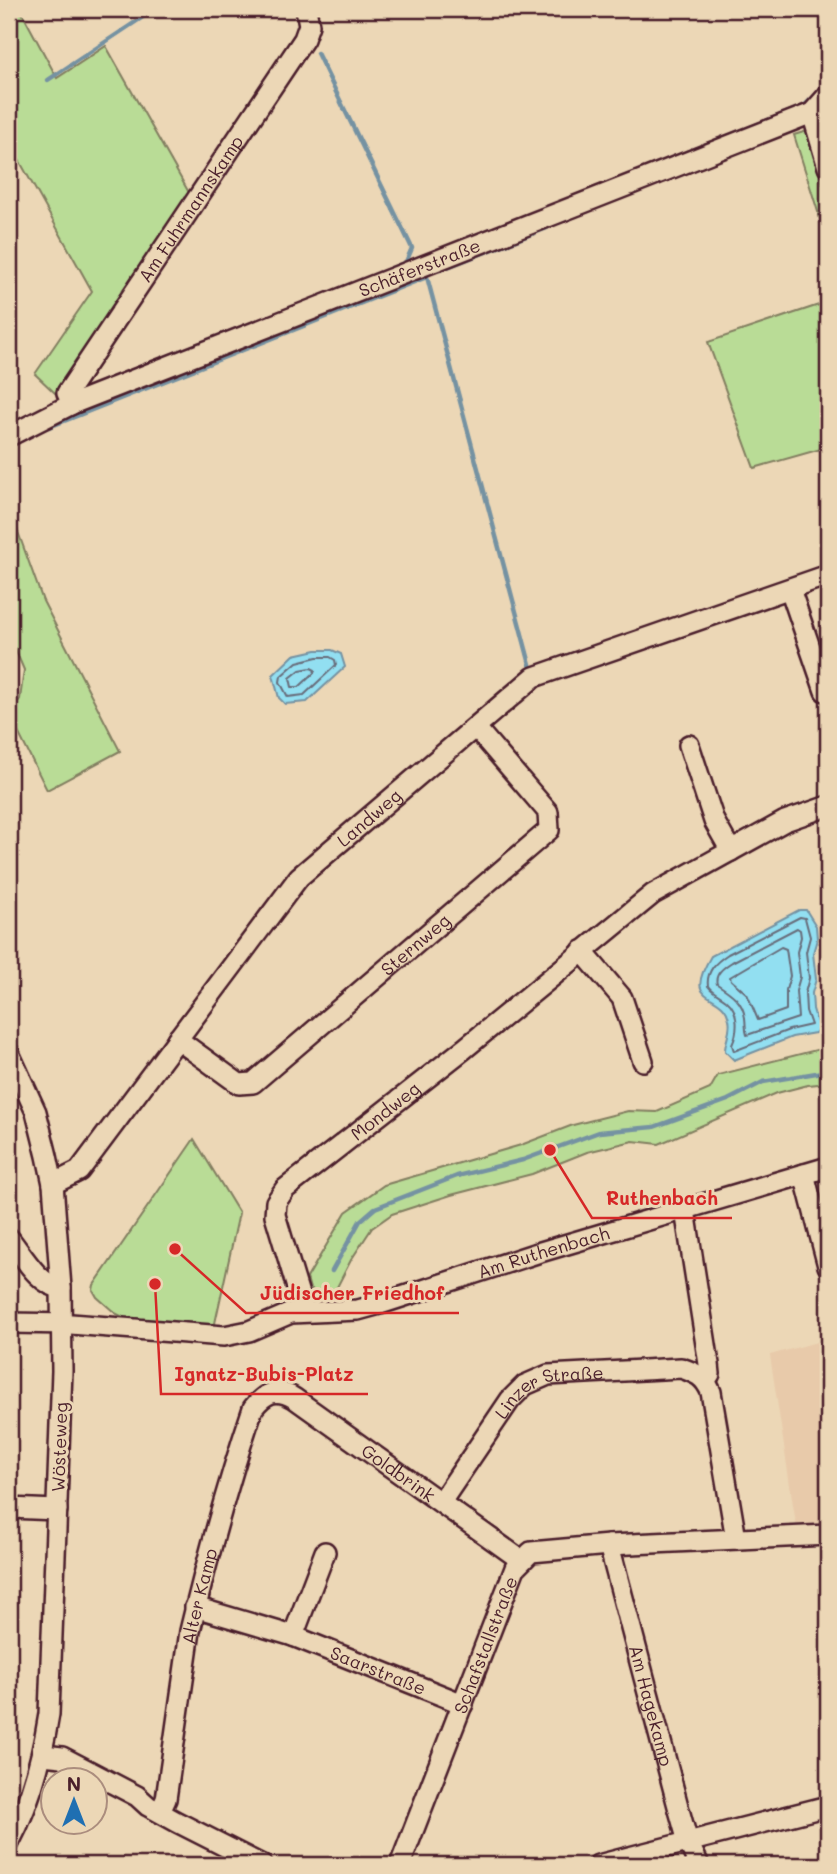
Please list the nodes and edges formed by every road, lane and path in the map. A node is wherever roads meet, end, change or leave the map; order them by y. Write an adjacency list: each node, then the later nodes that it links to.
1 (306, 9): 5 (street, Am Fuhrmannskamp)
2 (828, 95): 3 (street, Schäferstraße)
3 (812, 113): 4 (street); 5 (street, Schäferstraße)
4 (828, 167)
5 (72, 404): 6 (street, Schäferstraße)
6 (9, 436)
7 (828, 575): 8 (street, Landweg)
8 (790, 589): 9 (street); 10 (street, Landweg)
9 (825, 691)
10 (476, 728): 15 (street, Landweg); 15 (street, Sternweg)
11 (690, 744): 13 (street)
12 (828, 806): 13 (street, Mondweg)
13 (731, 851): 14 (street, Mondweg)
14 (582, 951): 17 (street); 25 (street, Mondweg)
15 (177, 1039): 20 (street, Landweg)
16 (9, 1053): 20 (street, Wösteweg)
17 (643, 1061)
18 (828, 1167): 19 (street, Am Ruthenbach)
19 (804, 1174): 21 (street, Am Ruthenbach); 23 (street)
20 (53, 1184): 24 (street, Wösteweg)
21 (685, 1210): 25 (street, Am Ruthenbach); 28 (street)
22 (9, 1238): 24 (street)
23 (828, 1266)
24 (61, 1288): 27 (street, Wösteweg)
25 (304, 1311): 27 (street, Am Ruthenbach)
26 (9, 1323): 27 (street, Am Ruthenbach)
27 (63, 1324): 32 (street, Wösteweg)
28 (706, 1380): 30 (street, Linzer Straße); 34 (street)
29 (274, 1391): 30 (street, Goldbrink); 38 (street, Alter Kamp)
30 (441, 1502): 37 (street, Goldbrink)
31 (9, 1508): 32 (street)
32 (57, 1510): 41 (street, Wösteweg)
33 (828, 1535): 34 (street, Schafstallstraße)
34 (736, 1539): 35 (street, Schafstallstraße)
35 (609, 1545): 37 (street, Schafstallstraße); 44 (street, Am Hagekamp)
36 (325, 1552): 39 (street)
37 (521, 1560): 40 (street, Schafstallstraße)
38 (195, 1607): 39 (street, Saarstraße); 43 (street, Alter Kamp)
39 (293, 1636): 40 (street, Saarstraße)
40 (463, 1703): 47 (street, Schafstallstraße)
41 (43, 1755): 43 (street); 45 (street, Wösteweg)
42 (828, 1806): 44 (street)
43 (160, 1812): 46 (street)
44 (688, 1842): 48 (street); 49 (street, Am Hagekamp)
45 (9, 1843)
46 (262, 1865)
47 (400, 1865)
48 (598, 1865)
49 (699, 1865)

